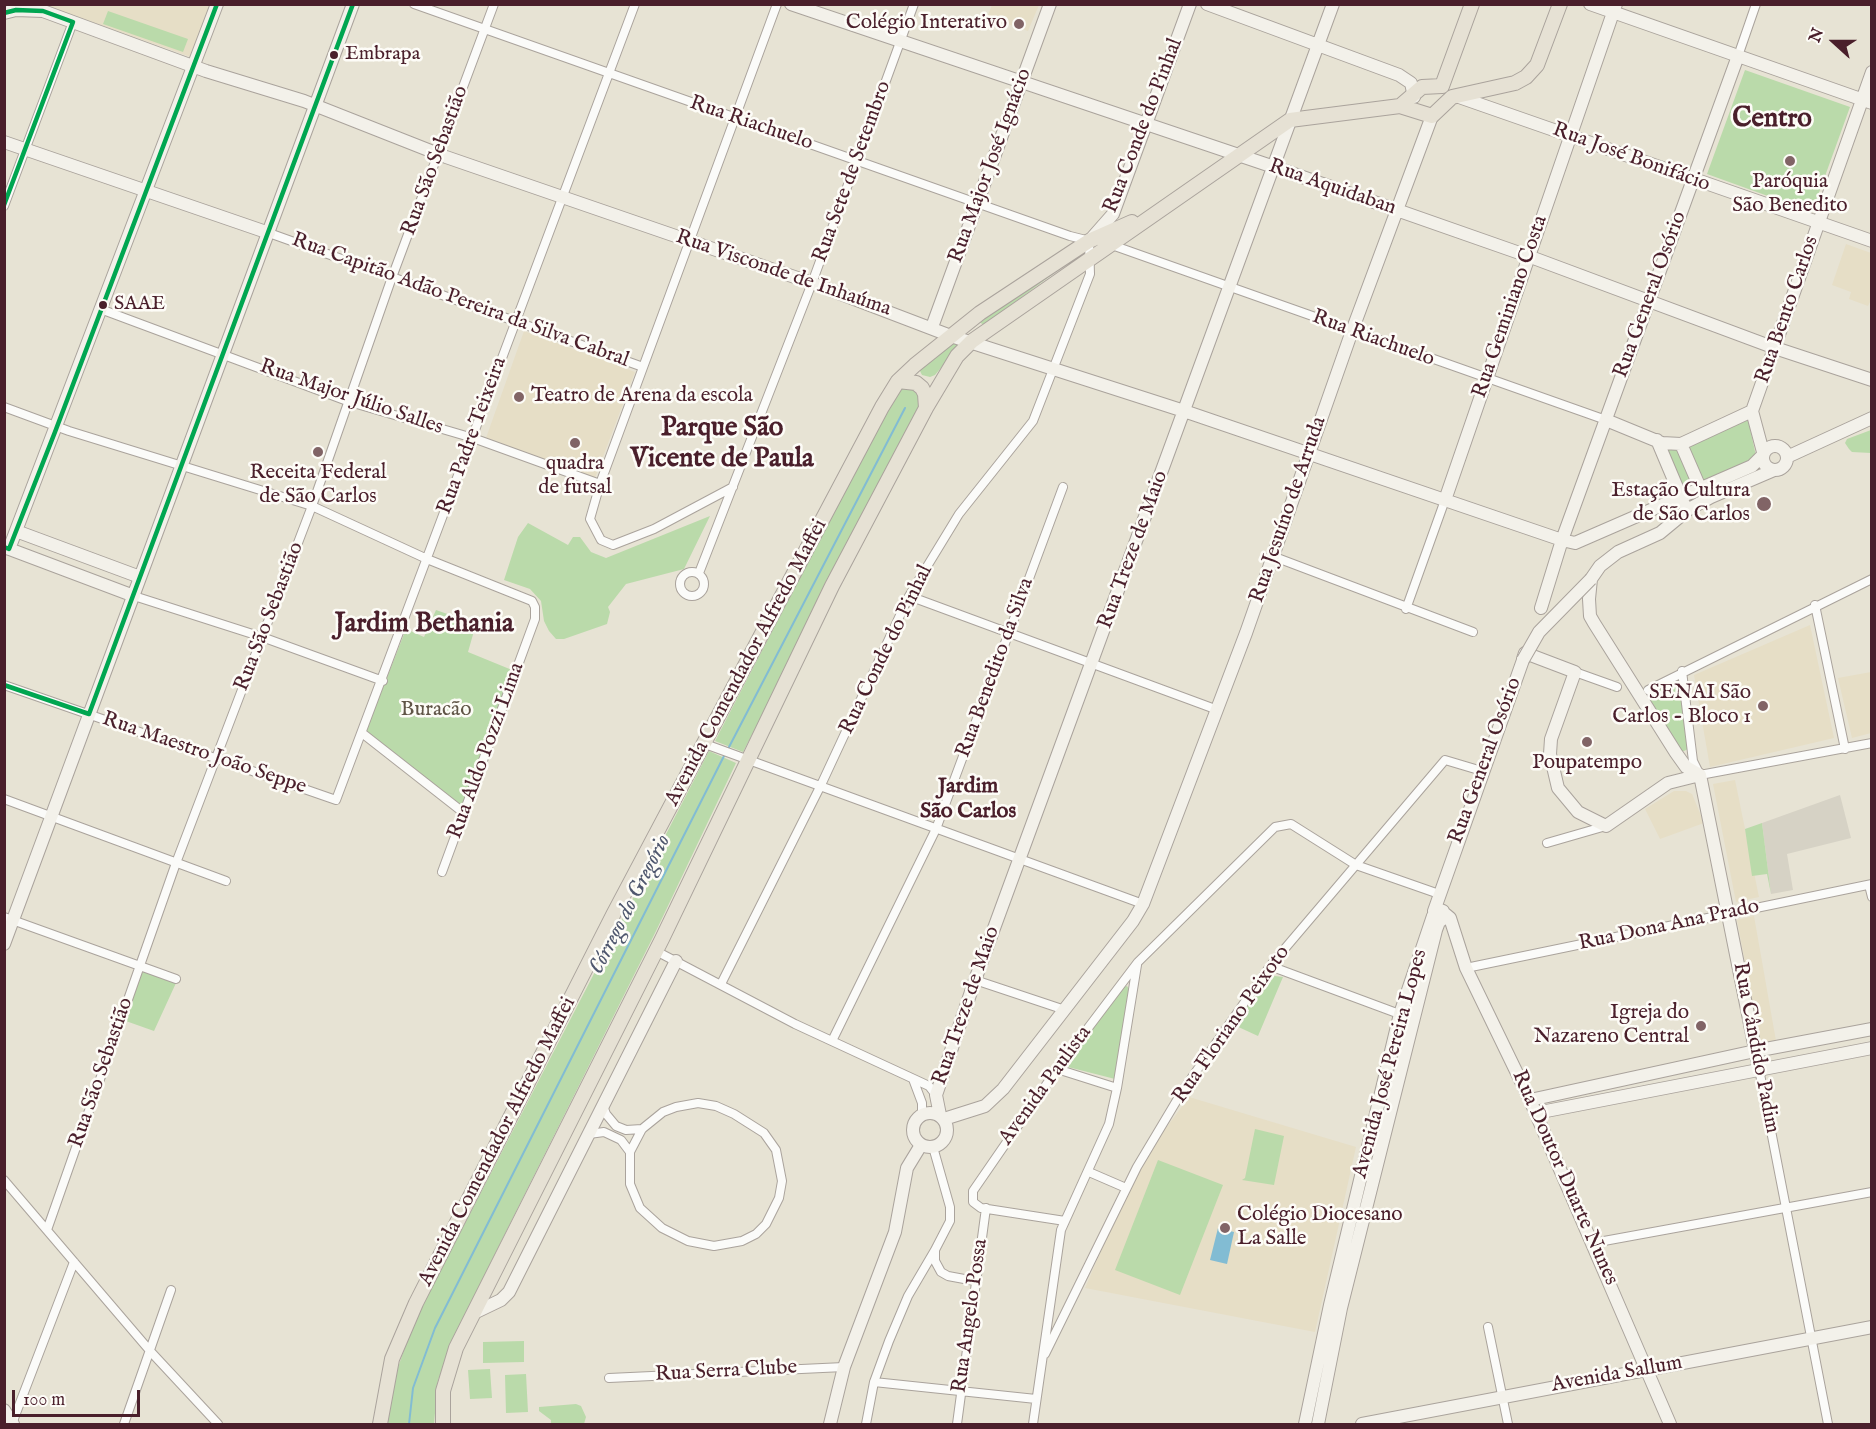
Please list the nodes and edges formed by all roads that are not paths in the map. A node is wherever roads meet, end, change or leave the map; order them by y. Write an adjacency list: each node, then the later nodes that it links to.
1 (217, 4): 24 (street)
2 (353, 4): 31 (street)
3 (414, 4): 20 (street, Rua Riachuelo)
4 (494, 4): 20 (street, Rua São Sebastião)
5 (635, 4): 26 (street, Rua Padre Teixeira)
6 (777, 4): 34 (street)
7 (791, 4): 21 (street, Rua Aquidaban)
8 (914, 4): 21 (street, Rua Sete de Setembro)
9 (1050, 4): 27 (street, Rua Major José Ignácio)
10 (1190, 4): 36 (street, Rua Conde do Pinhal)
11 (1207, 4): 22 (street)
12 (1333, 4): 22 (street, Rua Treze de Maio)
13 (1472, 4): 28 (main road)
14 (1560, 4): 29 (main road)
15 (1590, 4): 17 (street)
16 (1756, 4): 23 (street, Rua General Osório)
17 (1615, 9): 23 (street); 37 (street, Rua Geminiano Costa)
18 (4, 13): 19 (street, Rua Visconde de Inhaúma)
19 (73, 22): 24 (street, Rua Visconde de Inhaúma); 39 (street)
20 (485, 29): 26 (street, Rua Riachuelo); 40 (street, Rua São Sebastião)
21 (901, 41): 27 (street, Rua Aquidaban); 42 (street, Rua Sete de Setembro)
22 (1318, 45): 28 (street); 35 (street, Rua Treze de Maio)
23 (1738, 56): 30 (street); 44 (street, Rua General Osório)
24 (195, 66): 31 (street, Rua Visconde de Inhaúma); 45 (street)
25 (1872, 72): 30 (street, Rua Bento Carlos)
26 (610, 75): 34 (street, Rua Riachuelo); 46 (street, Rua Padre Teixeira)
27 (1022, 82): 36 (street, Rua Aquidaban); 47 (street, Rua Major José Ignácio)
28 (1414, 97): 32 (main road); 33 (main road)
29 (1459, 97): 33 (main road); 37 (street, Rua José Bonifácio)
30 (1866, 102): 51 (street, Rua Bento Carlos)
31 (315, 106): 40 (street, Rua Visconde de Inhaúma); 52 (street)
32 (1400, 106): 33 (main road, Avenida Comendador Alfredo Maffei); 35 (main road, Avenida Comendador Alfredo Maffei)
33 (1425, 113): 49 (street, Rua Jesuíno de Arruda)
34 (737, 118): 42 (street, Rua Riachuelo); 53 (street)
35 (1290, 120): 41 (main road, Avenida Comendador Alfredo Maffei); 43 (street, Rua Treze de Maio)
36 (1146, 123): 41 (street, Rua Aquidaban); 54 (street, Rua Conde do Pinhal)
37 (1572, 135): 44 (street, Rua José Bonifácio); 57 (street, Rua Geminiano Costa)
38 (4, 142): 39 (street, Rua Capitão Adão Pereira da Silva Cabral)
39 (27, 150): 45 (street, Rua Capitão Adão Pereira da Silva Cabral); 48 (street)
40 (438, 153): 46 (street, Rua Visconde de Inhaúma); 59 (street, Rua São Sebastião)
41 (1236, 156): 43 (street, Rua Aquidaban); 50 (main road, Avenida Comendador Alfredo Maffei)
42 (857, 161): 47 (street, Rua Riachuelo); 60 (street, Rua Sete de Setembro)
43 (1274, 167): 49 (street, Rua Aquidaban); 61 (street, Rua Treze de Maio)
44 (1693, 181): 51 (street, Rua José Bonifácio); 62 (street, Rua General Osório)
45 (147, 192): 52 (street, Rua Capitão Adão Pereira da Silva Cabral); 63 (street)
46 (563, 198): 53 (street, Rua Visconde de Inhaúma); 64 (street, Rua Padre Teixeira)
47 (978, 204): 54 (street, Rua Riachuelo); 65 (street, Rua Major José Ignácio)
48 (4, 206)
49 (1396, 210): 57 (street, Rua Aquidaban); 66 (street, Rua Jesuíno de Arruda)
50 (1158, 211): 54 (main road, Avenida Comendador Alfredo Maffei); 56 (main road, Avenida Comendador Alfredo Maffei)
51 (1819, 222): 55 (street, Rua José Bonifácio); 69 (street, Rua Bento Carlos)
52 (269, 233): 59 (street, Rua Capitão Adão Pereira da Silva Cabral); 70 (street)
53 (691, 241): 60 (street, Rua Visconde de Inhaúma); 72 (street)
54 (1089, 241): 56 (street, Rua Riachuelo); 58 (street); 67 (main road, Avenida Comendador Alfredo Maffei)
55 (1872, 241)
56 (1110, 245): 58 (main road, Avenida Comendador Alfredo Maffei); 61 (street, Rua Riachuelo)
57 (1528, 256): 62 (street, Rua Aquidaban); 74 (street, Rua Geminiano Costa)
58 (1090, 259): 68 (main road, Avenida Comendador Alfredo Maffei); 73 (street, Rua Conde do Pinhal)
59 (393, 278): 64 (street, Rua Capitão Adão Pereira da Silva Cabral); 78 (street, Rua São Sebastião)
60 (812, 283): 65 (street, Rua Visconde de Inhaúma); 95 (street, Rua Sete de Setembro)
61 (1229, 288): 66 (street, Rua Riachuelo); 81 (street, Rua Treze de Maio)
62 (1649, 301): 69 (street, Rua Aquidaban); 84 (street, Rua General Osório)
63 (103, 310): 70 (street, Rua Major Júlio Salles); 85 (street)
64 (515, 321): 72 (street, Rua Capitão Adão Pereira da Silva Cabral); 86 (street, Rua Padre Teixeira)
65 (932, 327): 67 (street, Rua Visconde de Inhaúma)
66 (1352, 331): 74 (street, Rua Riachuelo); 89 (street, Rua Jesuíno de Arruda)
67 (951, 336): 68 (street, Rua Visconde de Inhaúma); 71 (main road, Avenida Comendador Alfredo Maffei)
68 (972, 341): 73 (street, Rua Visconde de Inhaúma); 77 (main road, Avenida Comendador Alfredo Maffei)
69 (1775, 348): 75 (street, Rua Aquidaban); 82 (street, Rua Bento Carlos)
70 (225, 354): 78 (street, Rua Major Júlio Salles); 92 (street)
71 (915, 365): 76 (main road, Avenida Comendador Alfredo Maffei); 77 (main road)
72 (643, 367): 94 (street)
73 (1054, 368): 81 (street, Rua Visconde de Inhaúma); 116 (street, Rua Conde do Pinhal)
74 (1486, 379): 84 (street, Rua Riachuelo); 99 (street, Rua Geminiano Costa)
75 (1872, 380)
76 (898, 381): 80 (main road); 135 (main road, Avenida Comendador Alfredo Maffei)
77 (942, 381): 80 (main road, Avenida Comendador Alfredo Maffei)
78 (350, 402): 86 (street, Rua Major Júlio Salles); 100 (street, Rua São Sebastião)
79 (4, 407): 85 (street)
80 (926, 408): 138 (main road, Avenida Comendador Alfredo Maffei)
81 (1184, 411): 89 (street, Rua Visconde de Inhaúma); 124 (street, Rua Treze de Maio)
82 (1752, 411): 88 (street); 90 (street)
83 (1872, 418): 91 (street)
84 (1606, 420): 87 (street, Rua Riachuelo); 104 (street, Rua General Osório)
85 (57, 426): 92 (street); 102 (street)
86 (473, 438): 94 (street, Rua Major Júlio Salles); 108 (street, Rua Padre Teixeira)
87 (1657, 440): 88 (street, Rua Riachuelo); 98 (street)
88 (1681, 444): 97 (street)
89 (1310, 454): 99 (street, Rua Visconde de Inhaúma); 106 (street, Rua Jesuíno de Arruda)
90 (1763, 454): 91 (street); 93 (street); 97 (street)
91 (1787, 458): 93 (street)
92 (182, 465): 100 (street); 111 (street)
93 (1774, 470): 101 (street, Rua General Osório)
94 (600, 484): 95 (street)
95 (733, 487): 110 (street, Rua Sete de Setembro)
96 (1063, 487): 121 (street, Rua Benedito da Silva)
97 (1701, 490): 98 (street)
98 (1683, 496): 101 (street); 104 (street)
99 (1445, 500): 104 (street, Rua Visconde de Inhaúma); 119 (street, Rua Geminiano Costa)
100 (312, 506): 108 (street); 122 (street, Rua São Sebastião)
101 (1664, 530): 112 (street, Rua General Osório)
102 (16, 531): 103 (street); 105 (street)
103 (35, 538): 107 (street); 109 (street)
104 (1562, 540): 118 (street, Rua General Osório)
105 (7, 548): 107 (street)
106 (1272, 556): 119 (street); 131 (street, Rua Jesuíno de Arruda)
107 (29, 557): 114 (street)
108 (427, 559): 127 (street, Rua Padre Teixeira); 144 (street, Rua Aldo Pozzi Lima)
109 (125, 571): 111 (street); 114 (street)
110 (699, 573)
111 (140, 577): 115 (street)
112 (1592, 579): 123 (street, Rua General Osório, bridge); 140 (street)
113 (1872, 579): 117 (street)
114 (117, 590): 115 (street)
115 (134, 596): 122 (street); 132 (street)
116 (909, 596): 121 (street); 141 (street, Rua Conde do Pinhal)
117 (1815, 605): 125 (street); 136 (street)
118 (1541, 608)
119 (1406, 609): 120 (street)
120 (1473, 632)
121 (1008, 633): 124 (street); 147 (street, Rua Benedito da Silva)
122 (262, 637): 127 (street); 137 (street, Rua São Sebastião)
123 (1523, 658): 126 (street); 139 (street, Rua General Osório)
124 (1093, 664): 131 (street); 149 (street, Rua Treze de Maio)
125 (1682, 671): 130 (street); 140 (street, Rua Cândido Padim)
126 (1575, 672): 129 (street); 146 (street)
127 (383, 681): 133 (street, Rua Padre Teixeira)
128 (4, 685): 132 (street, Rua Maestro João Seppe)
129 (1617, 687)
130 (1648, 690)
131 (1215, 709): 157 (street, Rua Jesuíno de Arruda)
132 (89, 714): 137 (street, Rua Maestro João Seppe); 145 (street)
133 (362, 733): 143 (street, Rua Padre Teixeira); 144 (street)
134 (1872, 743): 136 (street)
135 (710, 746): 138 (street); 223 (main road, Avenida Comendador Alfredo Maffei)
136 (1845, 749): 140 (street)
137 (217, 758): 143 (street, Rua Maestro João Seppe); 150 (street, Rua São Sebastião)
138 (745, 759): 141 (street); 162 (main road, Avenida Comendador Alfredo Maffei)
139 (1482, 771): 151 (street, Rua Floriano Peixoto); 155 (street, Rua General Osório)
140 (1700, 775): 146 (street); 158 (street, Rua Cândido Padim)
141 (821, 785): 147 (street); 170 (street, Rua Conde do Pinhal)
142 (4, 799): 145 (street)
143 (336, 800)
144 (464, 813): 152 (street, Rua Aldo Pozzi Lima)
145 (51, 816): 150 (street); 160 (street)
146 (1606, 825): 148 (street)
147 (936, 829): 149 (street); 175 (street, Rua Benedito da Silva)
148 (1547, 843)
149 (1020, 859): 157 (street); 169 (street, Rua Treze de Maio)
150 (176, 863): 153 (street); 165 (street, Rua São Sebastião)
151 (1356, 865): 155 (street); 164 (street, Avenida Paulista); 166 (street, Rua Floriano Peixoto)
152 (442, 872)
153 (226, 881)
154 (1870, 884): 156 (street); 158 (street, Rua Dona Ana Prado)
155 (1439, 894): 159 (street, Avenida José Pereira Lopes)
156 (1872, 897)
157 (1143, 904): 171 (street, Avenida Paulista)
158 (1730, 913): 167 (street, Rua Dona Ana Prado); 177 (street, Rua Cândido Padim)
159 (1440, 917): 167 (street, Rua Doutor Duarte Nunes); 172 (street, Avenida José Pereira Lopes); 173 (street, Avenida José Pereira Lopes)
160 (9, 918): 161 (street); 165 (street)
161 (4, 944)
162 (656, 951): 163 (street); 206 (main road, Avenida Comendador Alfredo Maffei)
163 (676, 961): 170 (street); 184 (street)
164 (1138, 962): 178 (street, Avenida Paulista); 181 (street)
165 (139, 966): 168 (street); 199 (street, Rua São Sebastião)
166 (1270, 966): 172 (street); 194 (street, Rua Floriano Peixoto)
167 (1466, 968): 183 (street, Rua Doutor Duarte Nunes)
168 (176, 979)
169 (975, 980): 171 (street); 182 (street, Rua Treze de Maio)
170 (722, 984): 175 (street)
171 (1062, 1010): 187 (street, Avenida Paulista)
172 (1400, 1014): 173 (street); 205 (street, Avenida José Pereira Lopes)
173 (1414, 1020): 205 (street, Avenida José Pereira Lopes)
174 (1872, 1029): 177 (street)
175 (832, 1041): 180 (street)
176 (1872, 1048): 179 (street)
177 (1755, 1051): 179 (street, Rua Cândido Padim); 183 (street)
178 (1058, 1069): 181 (street); 197 (street, Avenida Paulista)
179 (1759, 1069): 185 (street); 196 (street, Rua Cândido Padim)
180 (913, 1079): 182 (street, Rua Treze de Maio); 186 (street, Rua Treze de Maio)
181 (1117, 1088): 192 (street)
182 (936, 1095): 187 (street, Rua Treze de Maio)
183 (1530, 1100): 185 (street, Rua Doutor Duarte Nunes)
184 (603, 1106): 188 (street); 189 (street)
185 (1536, 1113): 200 (street, Rua Doutor Duarte Nunes)
186 (922, 1114): 187 (street); 190 (street)
187 (942, 1117): 190 (street)
188 (642, 1129): 191 (street); 191 (street)
189 (589, 1134): 191 (street); 206 (street)
190 (927, 1146): 201 (street); 212 (street)
191 (630, 1152)
192 (1089, 1172): 194 (street); 198 (street)
193 (4, 1180): 199 (street)
194 (1126, 1188): 211 (street, Rua Floriano Peixoto)
195 (1872, 1192): 196 (street)
196 (1785, 1207): 200 (street); 209 (street, Rua Cândido Padim)
197 (986, 1208): 198 (street); 203 (street, Rua Angelo Possa)
198 (1065, 1221): 211 (street)
199 (47, 1230): 202 (street)
200 (1593, 1243): 213 (street, Rua Doutor Duarte Nunes)
201 (935, 1250): 203 (street); 215 (street)
202 (74, 1262): 210 (street); 220 (street)
203 (975, 1281): 216 (street, Rua Angelo Possa)
204 (171, 1290): 210 (street)
205 (1336, 1306): 229 (street, Avenida José Pereira Lopes); 230 (street, Avenida José Pereira Lopes)
206 (474, 1313): 224 (main road, Avenida Comendador Alfredo Maffei)
207 (1488, 1327): 217 (street)
208 (1872, 1327): 209 (street, Avenida Sallum)
209 (1811, 1338): 213 (street, Avenida Sallum); 234 (street, Rua Cândido Padim)
210 (151, 1352): 221 (street); 222 (street)
211 (1045, 1354): 218 (street)
212 (844, 1367): 214 (street, Rua Serra Clube); 225 (street)
213 (1647, 1370): 217 (street, Avenida Sallum); 233 (street, Rua Doutor Duarte Nunes)
214 (609, 1378)
215 (874, 1382): 216 (street); 226 (street)
216 (960, 1393): 218 (street); 227 (street, Rua Angelo Possa)
217 (1502, 1396): 231 (street, Avenida Sallum); 232 (street)
218 (1036, 1399): 228 (street)
219 (4, 1410): 220 (street)
220 (13, 1423)
221 (124, 1425)
222 (218, 1425)
223 (380, 1425)
224 (443, 1425)
225 (830, 1425)
226 (866, 1425)
227 (957, 1425)
228 (1033, 1425)
229 (1305, 1425)
230 (1318, 1425)
231 (1362, 1425)
232 (1508, 1425)
233 (1670, 1425)
234 (1828, 1425)

